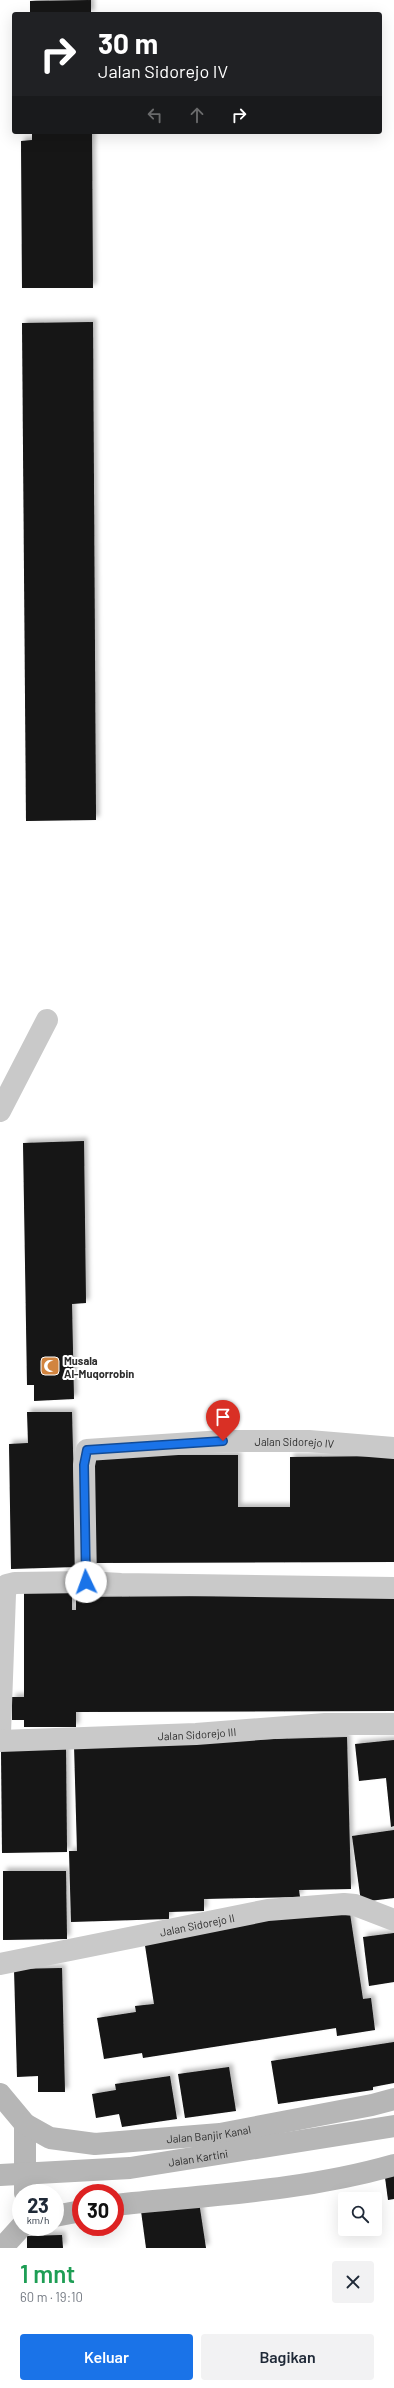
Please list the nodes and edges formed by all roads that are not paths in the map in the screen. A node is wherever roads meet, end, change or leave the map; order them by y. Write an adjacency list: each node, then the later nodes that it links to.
1 (47, 1020): 2 (street)
2 (0, 1111)
3 (394, 1448): 4 (street, Jalan Sidorejo IV)
4 (86, 1582): 5 (street); 7 (street)
5 (394, 1588)
6 (394, 1724): 8 (street, Jalan Sidorejo III)
7 (0, 1733)
8 (0, 1741)
9 (394, 1920): 10 (street, Jalan Sidorejo II)
10 (0, 1964)
11 (0, 2094): 13 (street, Jalan Banjir Kanal)
12 (394, 2099): 13 (street, Jalan Banjir Kanal)
13 (25, 2124): 17 (street)
14 (394, 2126): 16 (street, Jalan Kartini, bridge)
15 (394, 2165): 18 (street)
16 (0, 2175)
17 (25, 2184)
18 (124, 2204)
19 (13, 2236): 20 (street)
20 (2, 2248)

